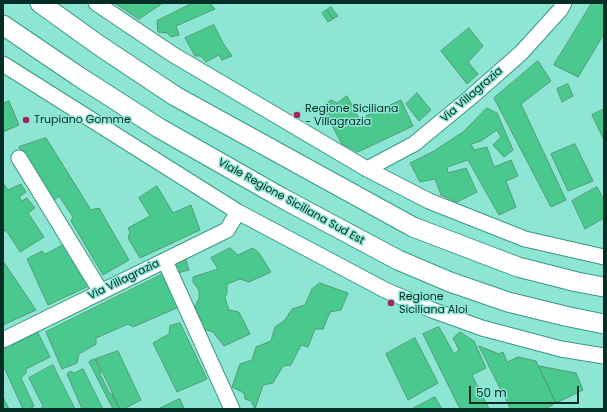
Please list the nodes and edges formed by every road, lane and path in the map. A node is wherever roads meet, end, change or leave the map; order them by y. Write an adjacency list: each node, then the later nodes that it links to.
1 (40, 3): 11 (main road)
2 (96, 3): 7 (street)
3 (564, 3): 7 (street, Via Villagrazia)
4 (3, 25): 13 (main road, Viale Regione Siciliana Sud Est)
5 (3, 64): 8 (street)
6 (19, 158): 12 (street)
7 (367, 169): 9 (street)
8 (238, 212): 10 (street, Via Villagrazia); 15 (street)
9 (604, 257)
10 (165, 261): 12 (street, Via Villagrazia); 16 (street)
11 (604, 287)
12 (101, 292): 14 (street, Via Villagrazia)
13 (604, 324)
14 (3, 340)
15 (604, 356)
16 (232, 409)

